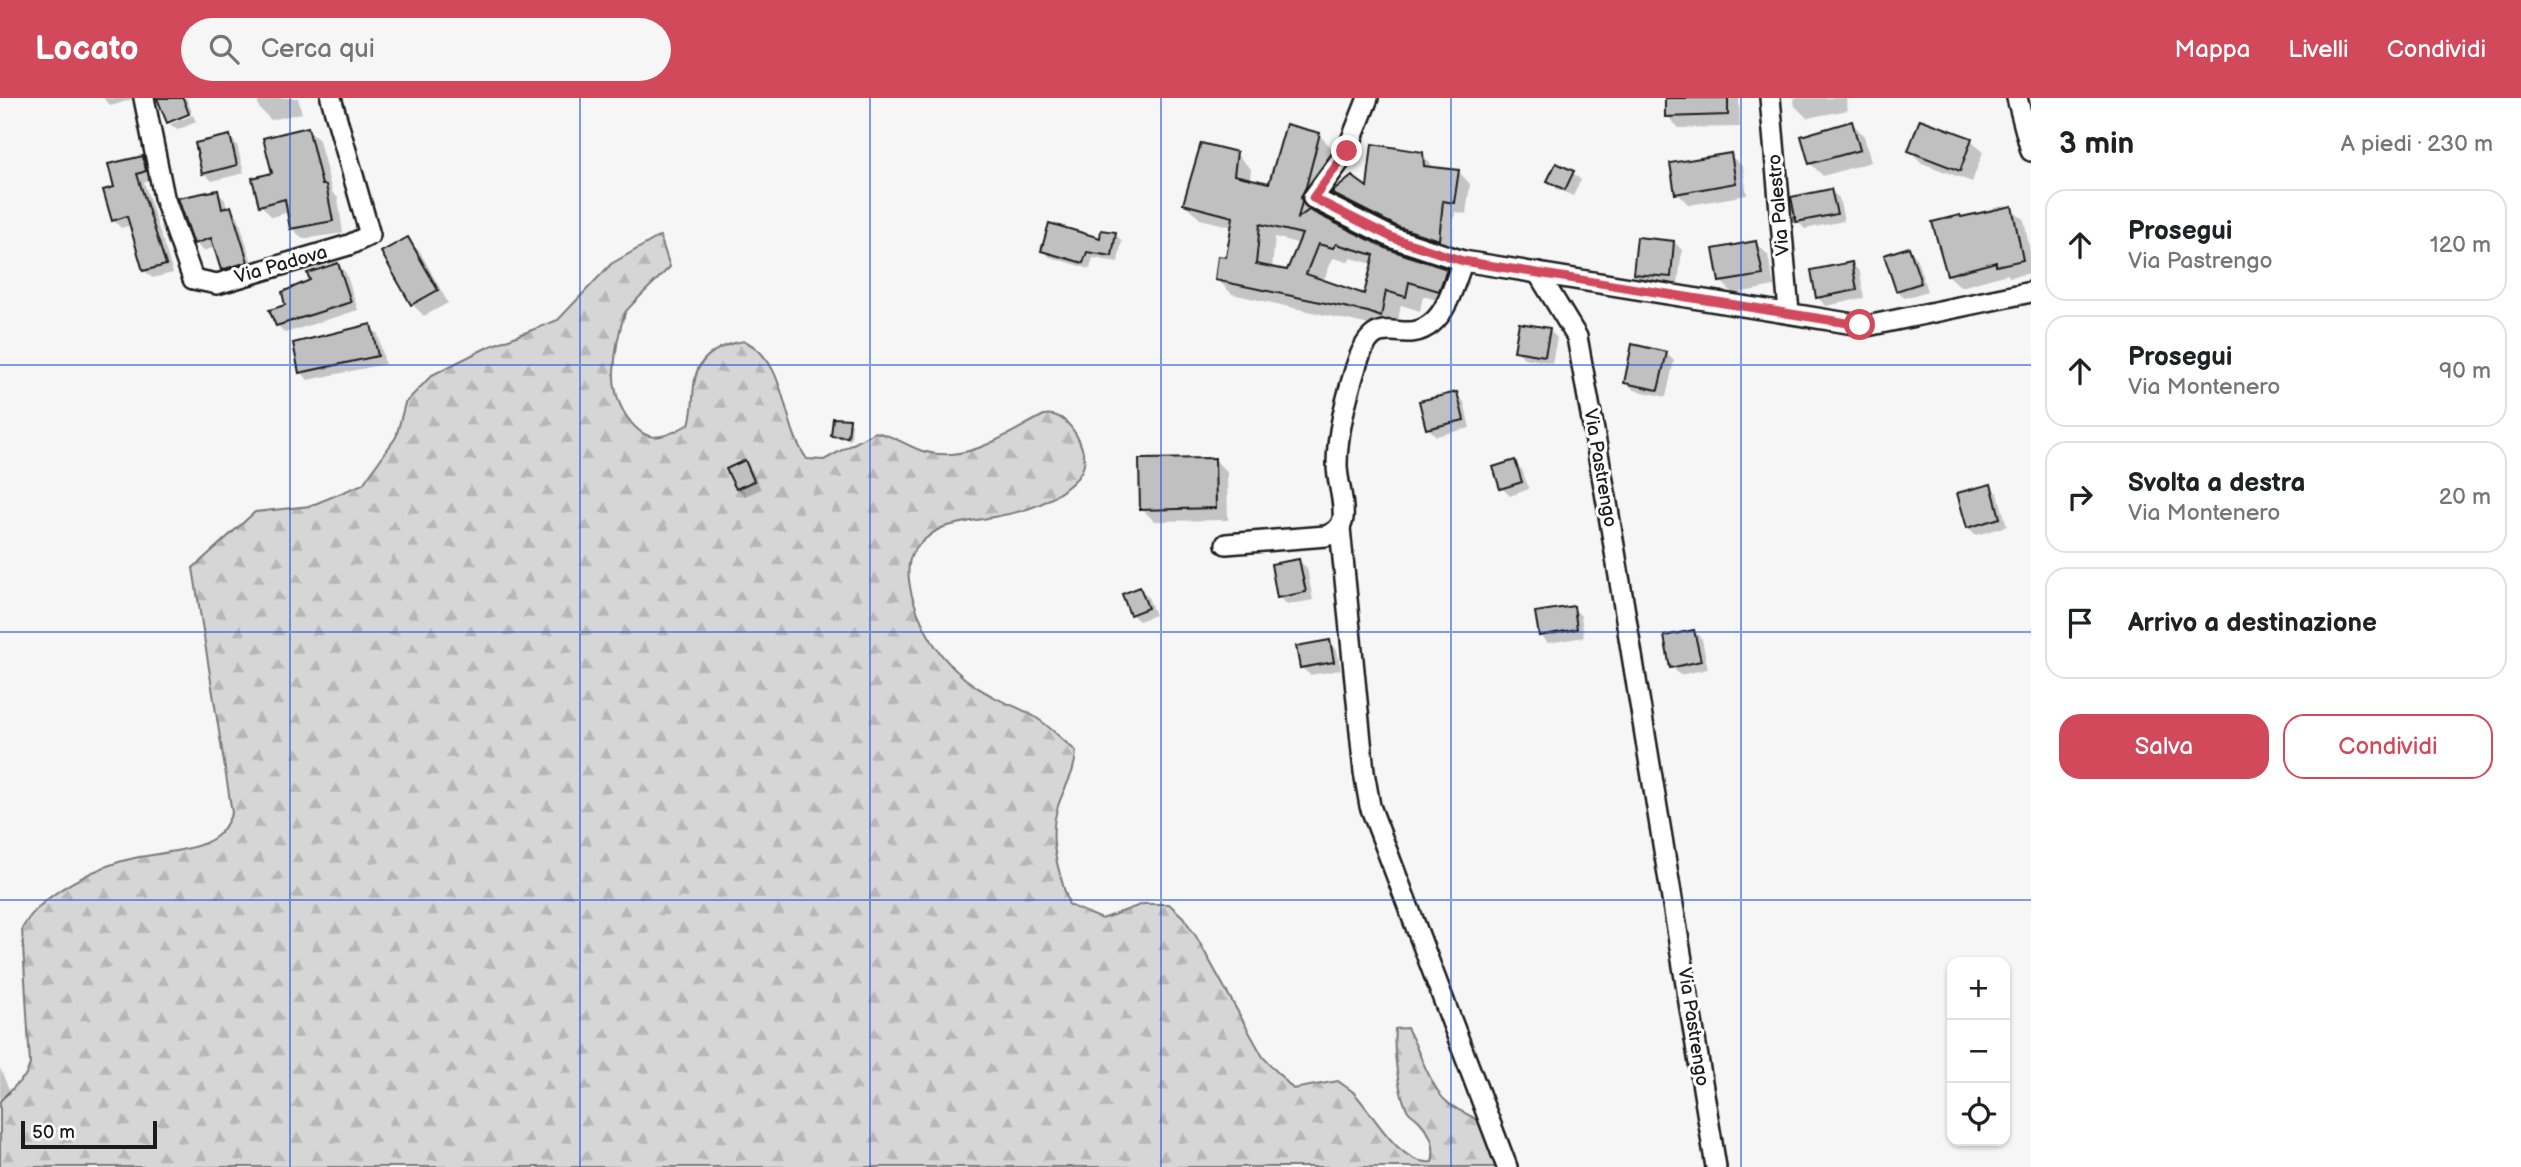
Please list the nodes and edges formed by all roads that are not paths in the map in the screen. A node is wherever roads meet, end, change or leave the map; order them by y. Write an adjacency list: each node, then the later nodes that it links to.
1 (144, 98): 2 (street, Via Padova)
2 (331, 98)
3 (1368, 98): 7 (street)
4 (1770, 98): 10 (street, Via Palestro)
5 (2017, 98): 6 (street)
6 (2031, 151)
7 (1463, 261): 8 (street); 11 (street)
8 (1538, 273): 10 (street); 14 (street, Via Pastrengo)
9 (2031, 292): 10 (street)
10 (1789, 312)
11 (1340, 528): 12 (street); 13 (street)
12 (1226, 544)
13 (1507, 1167)
14 (1716, 1167)

